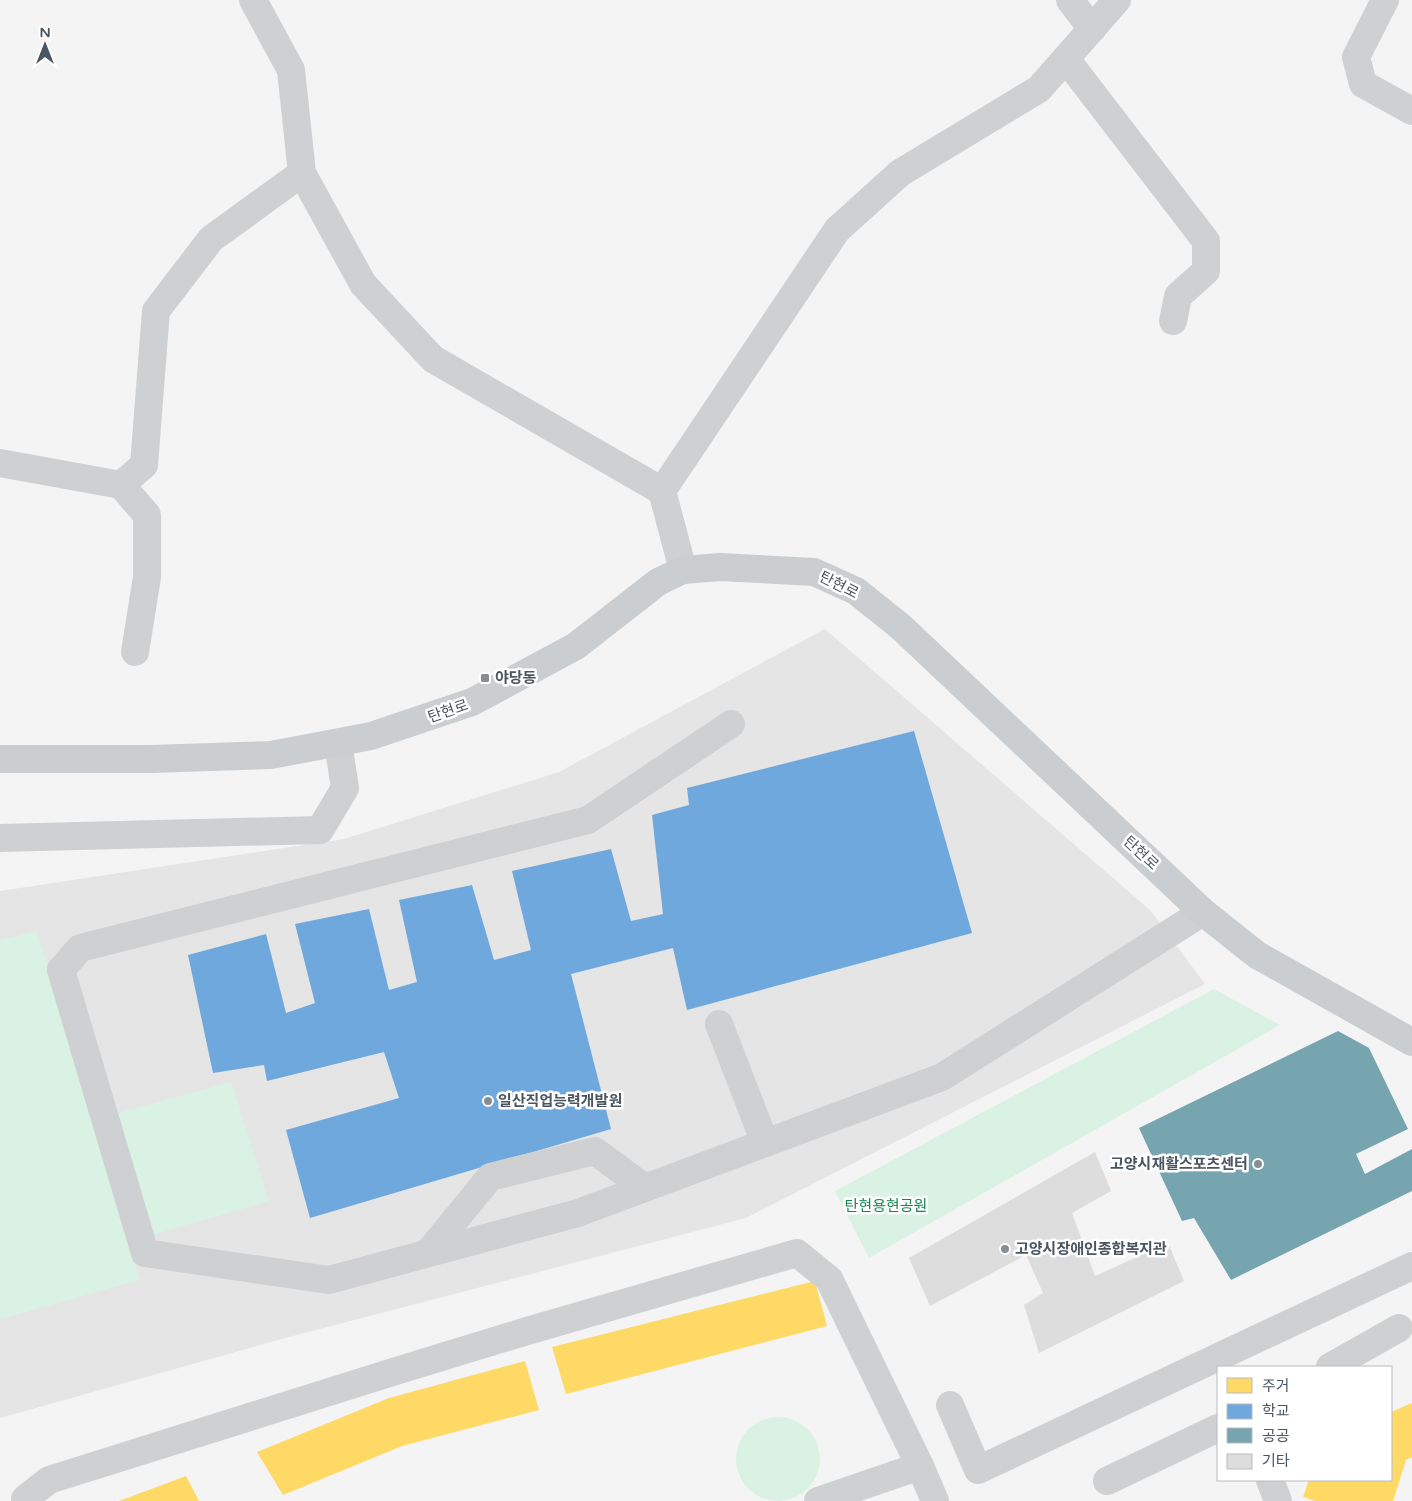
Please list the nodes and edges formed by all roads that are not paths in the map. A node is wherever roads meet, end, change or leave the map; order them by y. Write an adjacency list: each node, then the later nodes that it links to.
1 (253, 0): 8 (street)
2 (1070, 0): 5 (street)
3 (1118, 0): 5 (street)
4 (1385, 0): 7 (street)
5 (1092, 29): 6 (street)
6 (1066, 59): 9 (street); 12 (street)
7 (1412, 111)
8 (302, 173): 11 (street); 12 (street)
9 (1173, 320)
10 (0, 463): 11 (street)
11 (121, 485): 14 (street)
12 (662, 491): 13 (street)
13 (684, 570): 16 (main road, 탄현로); 19 (main road, 탄현로)
14 (136, 652)
15 (731, 724): 24 (street)
16 (338, 743): 17 (main road, 탄현로); 18 (street)
17 (0, 759)
18 (0, 838)
19 (1203, 912): 21 (main road, 탄현로); 22 (street)
20 (719, 1024): 22 (street)
21 (1412, 1042)
22 (765, 1143): 23 (street)
23 (646, 1188): 24 (street); 24 (street)
24 (428, 1253)
25 (1412, 1266): 28 (street)
26 (1399, 1328): 27 (street)
27 (1332, 1366)
28 (950, 1405)
29 (1217, 1428): 31 (street)
30 (920, 1466): 33 (street); 34 (street); 35 (street)
31 (1107, 1481)
32 (1270, 1481): 36 (street)
33 (25, 1501)
34 (818, 1501)
35 (935, 1501)
36 (1278, 1501)

